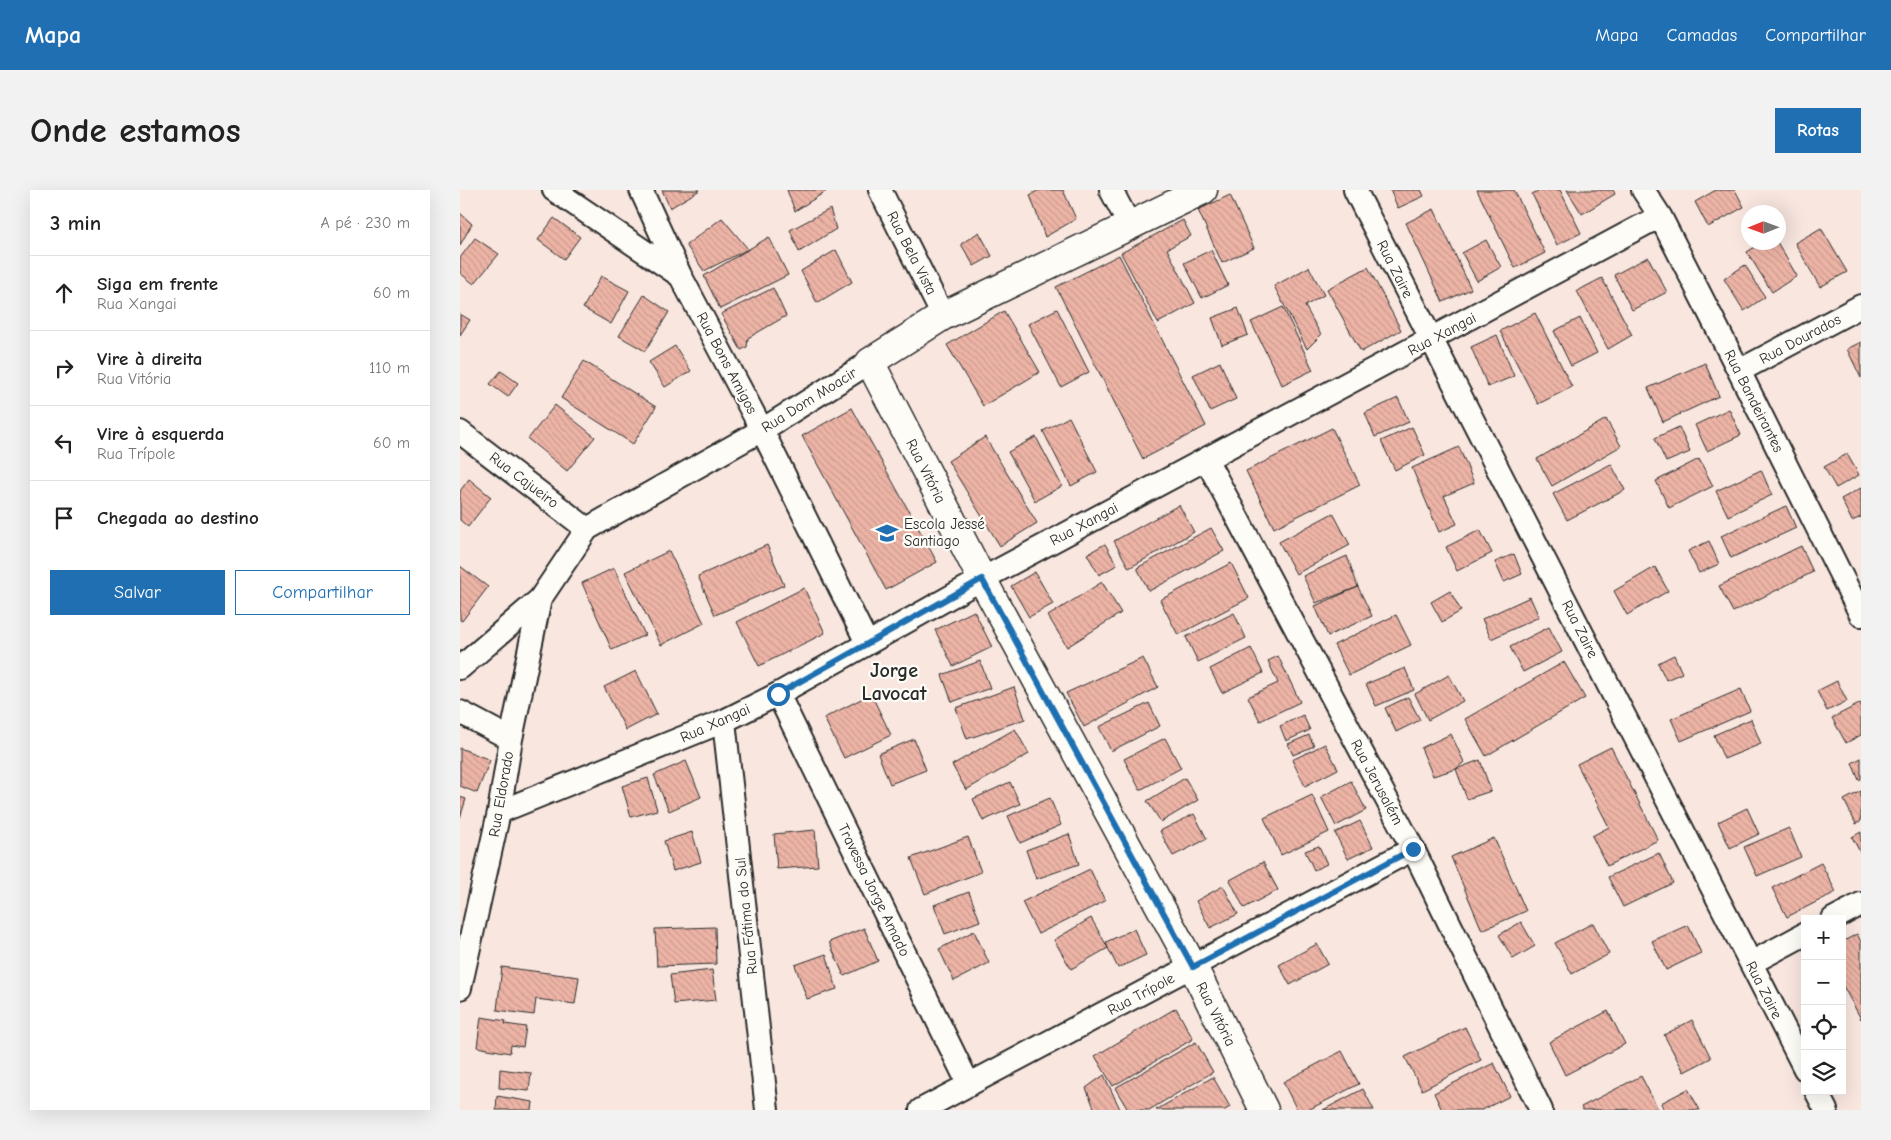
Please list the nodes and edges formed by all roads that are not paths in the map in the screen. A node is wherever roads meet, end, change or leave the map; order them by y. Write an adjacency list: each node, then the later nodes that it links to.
1 (554, 190): 10 (street)
2 (641, 190): 10 (street, Rua Bons Amigos)
3 (880, 190): 12 (street, Rua Bela Vista)
4 (1111, 190): 9 (street)
5 (1203, 190): 9 (street, Rua Dom Moacir)
6 (1355, 190): 13 (street, Rua Zaire)
7 (1643, 190): 8 (street, Rua Bandeirantes)
8 (1660, 216): 13 (street, Rua Xangai); 15 (street, Rua Bandeirantes)
9 (1130, 226): 12 (street, Rua Dom Moacir)
10 (680, 275): 16 (street, Rua Bons Amigos)
11 (1861, 306): 15 (street, Rua Dourados)
12 (944, 316): 14 (street, Rua Dom Moacir)
13 (1431, 339): 18 (street, Rua Xangai); 34 (street, Rua Zaire)
14 (870, 362): 16 (street, Rua Dom Moacir); 20 (street, Rua Vitória)
15 (1739, 371): 22 (street, Rua Bandeirantes)
16 (762, 430): 19 (street, Rua Dom Moacir); 23 (street, Rua Bons Amigos)
17 (460, 432): 19 (street, Rua Cajueiro)
18 (1206, 459): 20 (street, Rua Xangai); 30 (street, Rua Jerusalém)
19 (587, 529): 21 (street, Rua Dom Moacir)
20 (982, 579): 23 (street, Rua Xangai); 35 (street, Rua Vitória)
21 (540, 599): 24 (street, Rua Dom Moacir); 28 (street, Rua Eldorado)
22 (1861, 615)
23 (867, 643): 25 (street, Rua Xangai)
24 (460, 668)
25 (778, 694): 27 (street, Rua Xangai); 38 (street, Travessa Jorge Amado)
26 (460, 712): 28 (street)
27 (724, 721): 29 (street, Rua Xangai); 40 (street, Rua Fátima do Sul)
28 (511, 740): 29 (street, Rua Eldorado)
29 (500, 812): 36 (street, Rua Eldorado)
30 (1413, 849): 35 (street, Rua Trípole); 43 (street, Rua Jerusalém)
31 (1861, 904): 32 (street)
32 (1840, 915)
33 (1801, 936): 34 (street)
34 (1751, 963): 37 (street, Rua Zaire)
35 (1193, 967): 38 (street, Rua Trípole); 42 (street, Rua Vitória)
36 (460, 988)
37 (1801, 1061)
38 (969, 1085): 41 (street, Rua Trípole)
39 (1818, 1095): 44 (street)
40 (767, 1110)
41 (921, 1110)
42 (1264, 1110)
43 (1541, 1110)
44 (1826, 1110)

